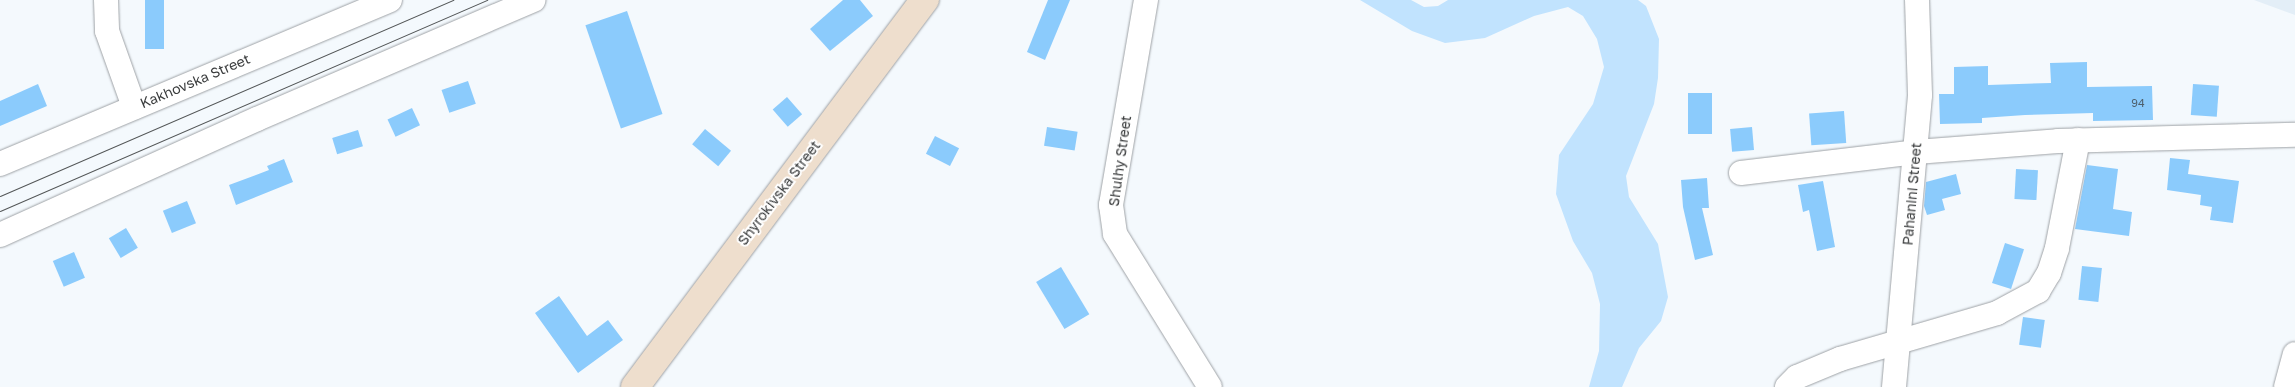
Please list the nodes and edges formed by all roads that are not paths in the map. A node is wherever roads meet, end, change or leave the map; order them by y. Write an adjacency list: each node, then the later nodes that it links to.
1 (106, 0): 7 (street)
2 (390, 0): 7 (street, Kakhovska Street)
3 (533, 0): 13 (street)
4 (925, 0): 16 (main road, Shyrokivska Street)
5 (1146, 0): 17 (street, Shulhy Street)
6 (1916, 0): 10 (street, Pahanini Street)
7 (134, 107): 11 (street, Kakhovska Street)
8 (2295, 135): 9 (street)
9 (2078, 140): 10 (street); 14 (street)
10 (1916, 152): 12 (street); 14 (street, Pahanini Street)
11 (0, 164)
12 (1741, 173)
13 (0, 235)
14 (1900, 342): 18 (street); 19 (street, Pahanini Street)
15 (2295, 354): 20 (street)
16 (635, 387)
17 (1210, 387)
18 (1787, 387)
19 (1894, 387)
20 (2286, 387)

